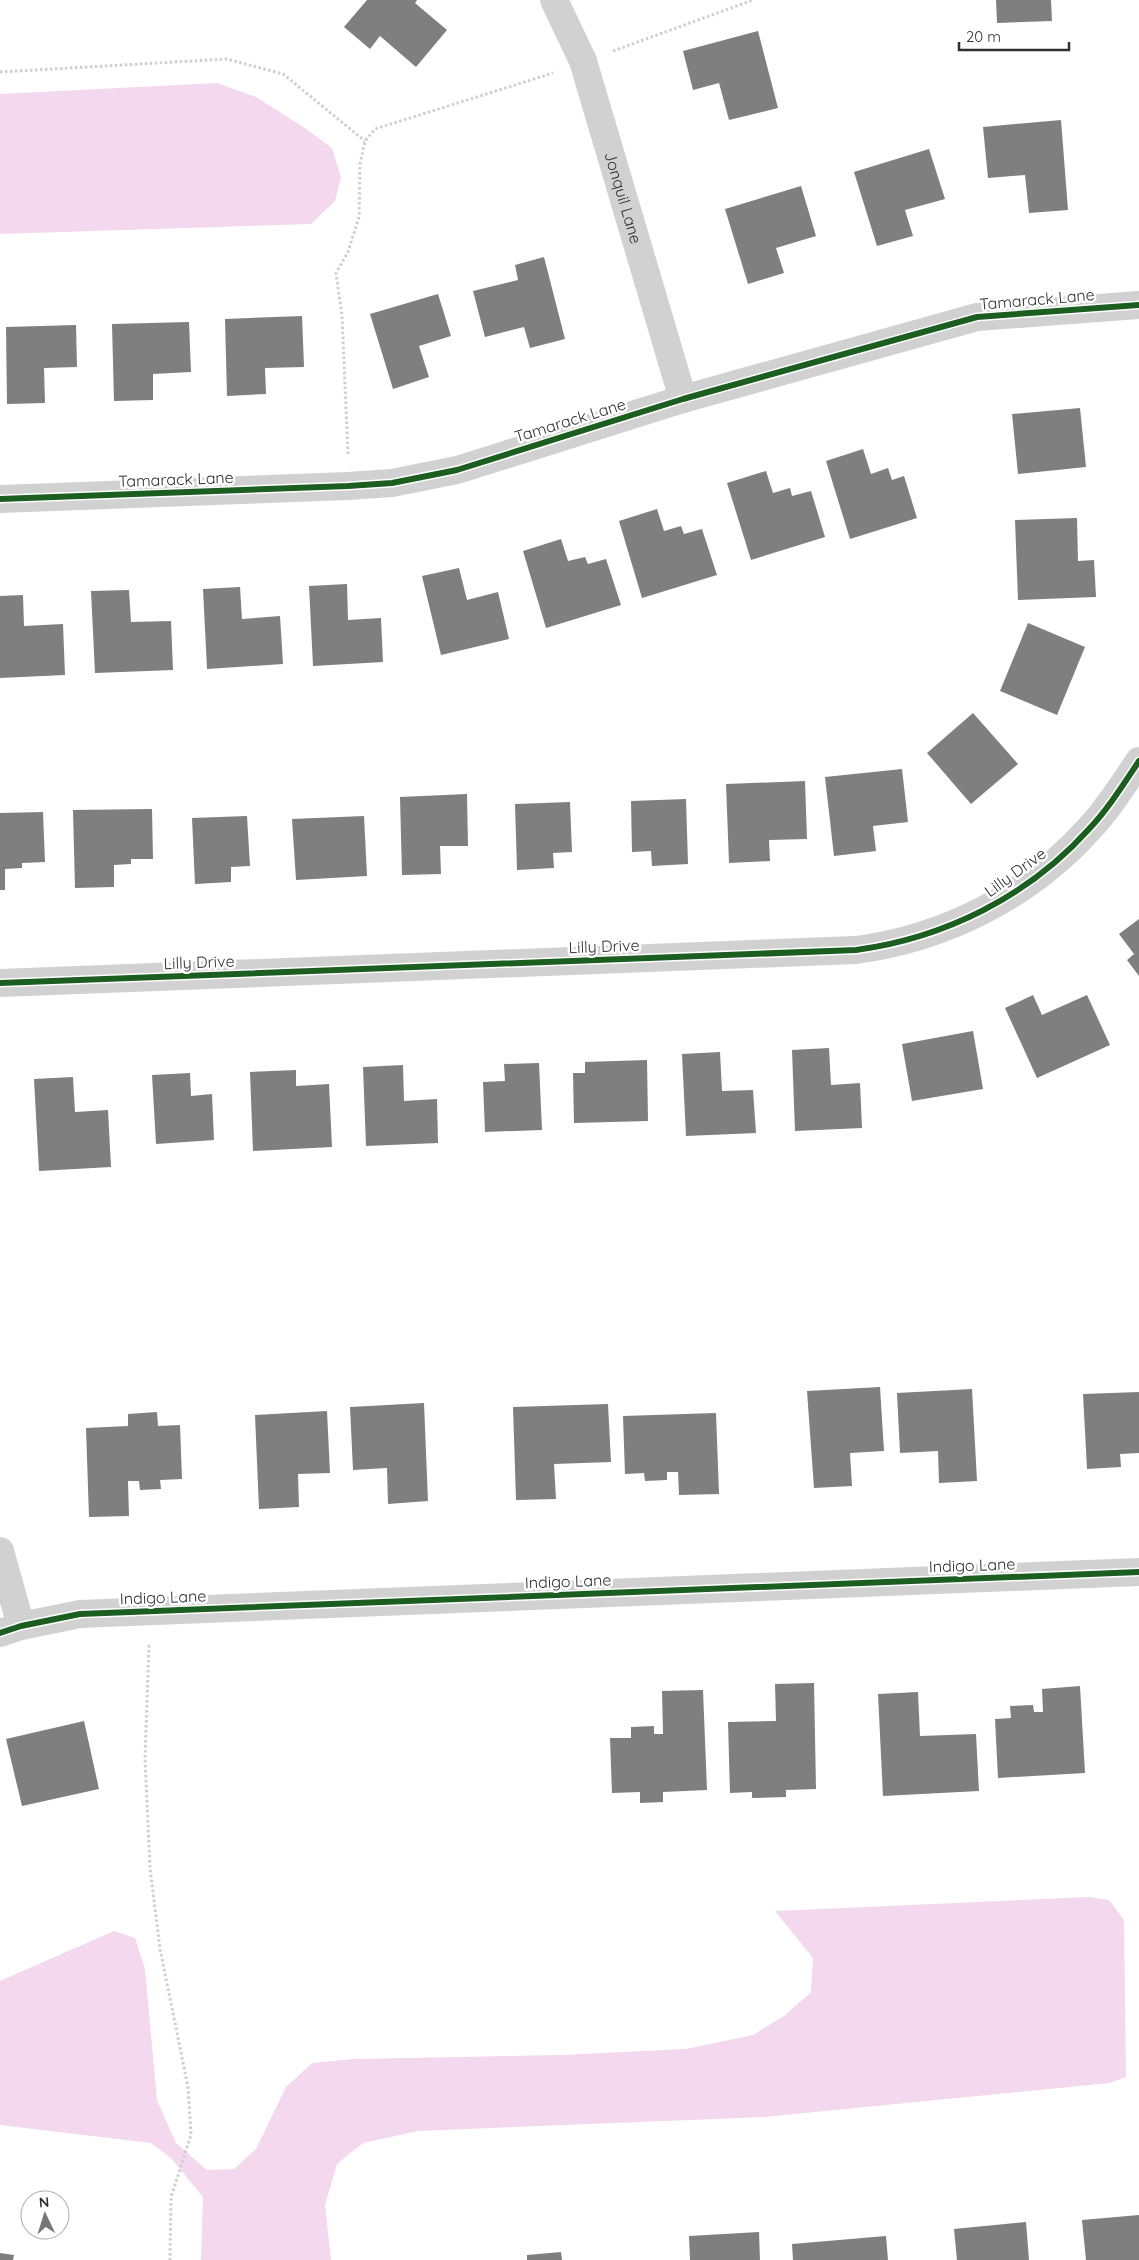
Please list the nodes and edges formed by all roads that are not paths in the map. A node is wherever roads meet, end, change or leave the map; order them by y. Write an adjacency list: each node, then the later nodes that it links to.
1 (554, 0): 3 (street, Jonquil Lane)
2 (1139, 305): 3 (street, Tamarack Lane)
3 (683, 399): 4 (street, Tamarack Lane)
4 (0, 499)
5 (1139, 762): 6 (street, Lilly Drive)
6 (0, 983)
7 (0, 1551): 9 (street)
8 (1139, 1572): 9 (street, Indigo Lane)
9 (11, 1630)

